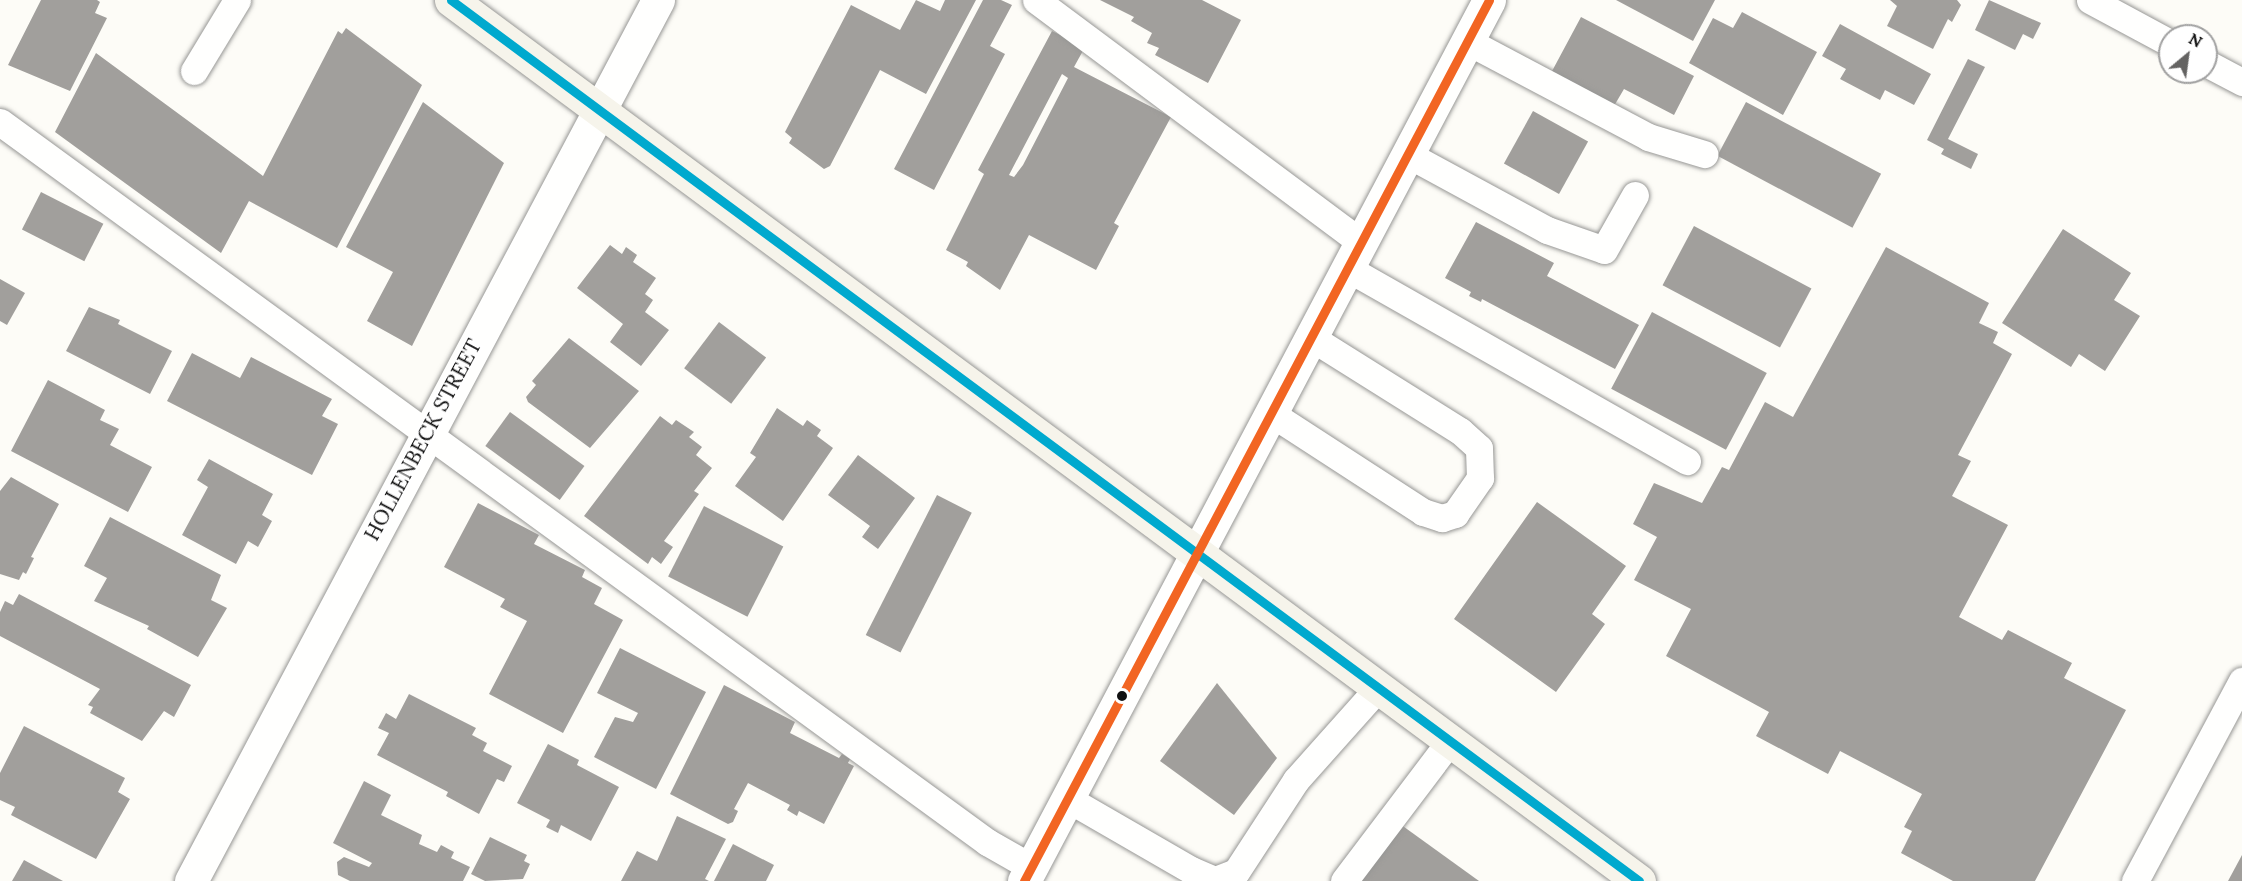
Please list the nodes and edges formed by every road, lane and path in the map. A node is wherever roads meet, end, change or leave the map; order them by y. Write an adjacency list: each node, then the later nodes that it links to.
1 (237, 0): 10 (lane)
2 (452, 0): 12 (main road)
3 (658, 0): 12 (street, HOLLENBECK STREET)
4 (1036, 0): 17 (lane)
5 (1489, 0): 8 (street)
6 (2090, 0): 7 (lane)
7 (2158, 37)
8 (1467, 41): 14 (street); 15 (lane)
9 (2218, 69): 11 (lane)
10 (194, 71)
11 (2242, 82)
12 (600, 111): 20 (street, HOLLENBECK STREET); 22 (main road)
13 (0, 122): 20 (lane)
14 (1407, 153): 16 (lane); 17 (street)
15 (1704, 154)
16 (1635, 195)
17 (1354, 255): 18 (street); 21 (lane)
18 (1312, 338): 19 (street); 19 (lane)
19 (1272, 414): 22 (street)
20 (427, 432): 27 (lane); 28 (street, HOLLENBECK STREET)
21 (1687, 461)
22 (1198, 553): 24 (main road); 26 (street)
23 (2242, 681): 31 (lane)
24 (1377, 689): 25 (main road); 26 (lane)
25 (1449, 742): 29 (lane); 30 (main road)
26 (1068, 799): 27 (street)
27 (1027, 874)
28 (190, 881)
29 (1344, 881)
30 (1639, 881)
31 (2135, 881)

